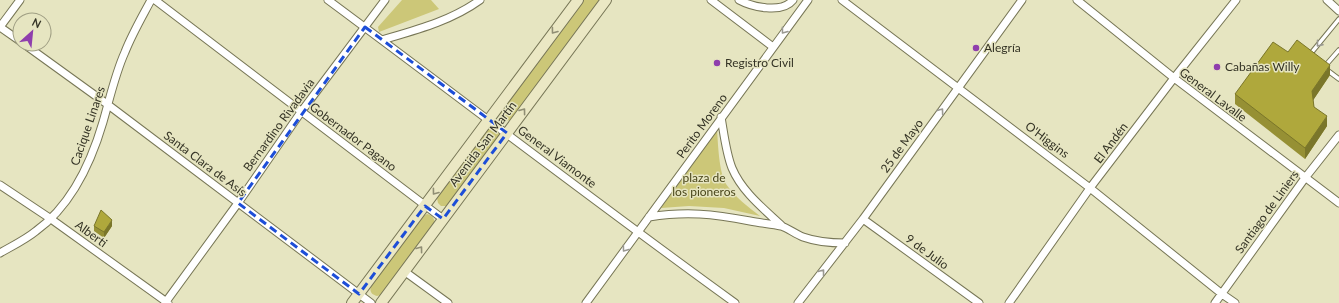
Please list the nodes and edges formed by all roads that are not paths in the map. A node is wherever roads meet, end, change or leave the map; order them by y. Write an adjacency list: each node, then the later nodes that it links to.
1 (20, 0): 20 (street)
2 (151, 0): 33 (street, Cacique Linares)
3 (155, 0): 34 (street, Gobernador Pagano)
4 (328, 0): 21 (street, General Viamonte)
5 (385, 0): 21 (street, Bernardino Rivadavia)
6 (480, 0): 23 (street)
7 (578, 0): 36 (main road, Avenida San Martín, one-way to 36)
8 (606, 0): 37 (main road, Avenida San Martín, one-way to 8)
9 (713, 0): 24 (street)
10 (738, 0): 11 (street)
11 (793, 0)
12 (808, 0): 24 (street, Perito Moreno, one-way to 24)
13 (842, 0): 32 (street, O'Higgins)
14 (1022, 0): 32 (street, 25 de Mayo)
15 (1077, 0): 30 (street, General Lavalle)
16 (1236, 0): 30 (street, El Andén)
17 (1327, 0): 18 (street)
18 (1339, 11)
19 (1339, 19): 27 (lane, one-way to 27)
20 (0, 27): 22 (street)
21 (365, 27): 23 (street, General Viamonte); 34 (street, Bernardino Rivadavia)
22 (12, 35)
23 (382, 40): 36 (street, General Viamonte)
24 (773, 47): 35 (street, Perito Moreno)
25 (1339, 50): 29 (lane)
26 (35, 52): 33 (street, Santa Clara de Asís)
27 (1312, 57)
28 (1318, 62): 29 (lane)
29 (1324, 67): 31 (lane)
30 (1174, 78): 39 (street, General Lavalle); 41 (street, El Andén)
31 (1339, 79)
32 (959, 87): 41 (street, O'Higgins); 48 (street, 25 de Mayo, one-way to 32)
33 (107, 104): 42 (street, Santa Clara de Asís); 46 (street, Cacique Linares)
34 (301, 112): 42 (street, Bernardino Rivadavia); 44 (street, Gobernador Pagano)
35 (721, 117): 45 (street, Perito Moreno); 49 (street)
36 (489, 119): 37 (street, General Viamonte); 44 (main road, Avenida San Martín, one-way to 44)
37 (507, 133): 47 (main road, Avenida San Martín); 50 (street, General Viamonte)
38 (1339, 135): 39 (street, Santiago de Liniers)
39 (1305, 178): 43 (street, General Lavalle); 55 (street, Santiago de Liniers)
40 (0, 185): 46 (street, Alberti)
41 (1090, 188): 55 (street, O'Higgins); 65 (street, El Andén)
42 (238, 203): 54 (street, Santa Clara de Asís); 56 (street, Bernardino Rivadavia)
43 (1339, 203)
44 (425, 206): 47 (street, Gobernador Pagano); 54 (main road, Avenida San Martín)
45 (650, 217): 49 (street); 50 (street, Perito Moreno)
46 (50, 219): 52 (street, Cacique Linares); 56 (street, Alberti)
47 (443, 219): 53 (main road, Avenida San Martín, one-way to 47)
48 (863, 219): 51 (street, 25 de Mayo); 64 (street, 9 de Julio)
49 (782, 226): 51 (street)
50 (637, 233): 61 (street, Perito Moreno, one-way to 61); 62 (street, General Viamonte)
51 (845, 243): 63 (street, 25 de Mayo, one-way to 51)
52 (0, 254)
53 (404, 271): 59 (main road, Avenida San Martín); 60 (street)
54 (359, 294): 57 (main road, Avenida San Martín); 58 (street, Santa Clara de Asís)
55 (1222, 294): 66 (street, Santiago de Liniers); 67 (street, O'Higgins)
56 (166, 303)
57 (352, 303)
58 (371, 303)
59 (380, 303)
60 (448, 303)
61 (586, 303)
62 (735, 303)
63 (798, 303)
64 (979, 303)
65 (1009, 303)
66 (1215, 303)
67 (1235, 303)

